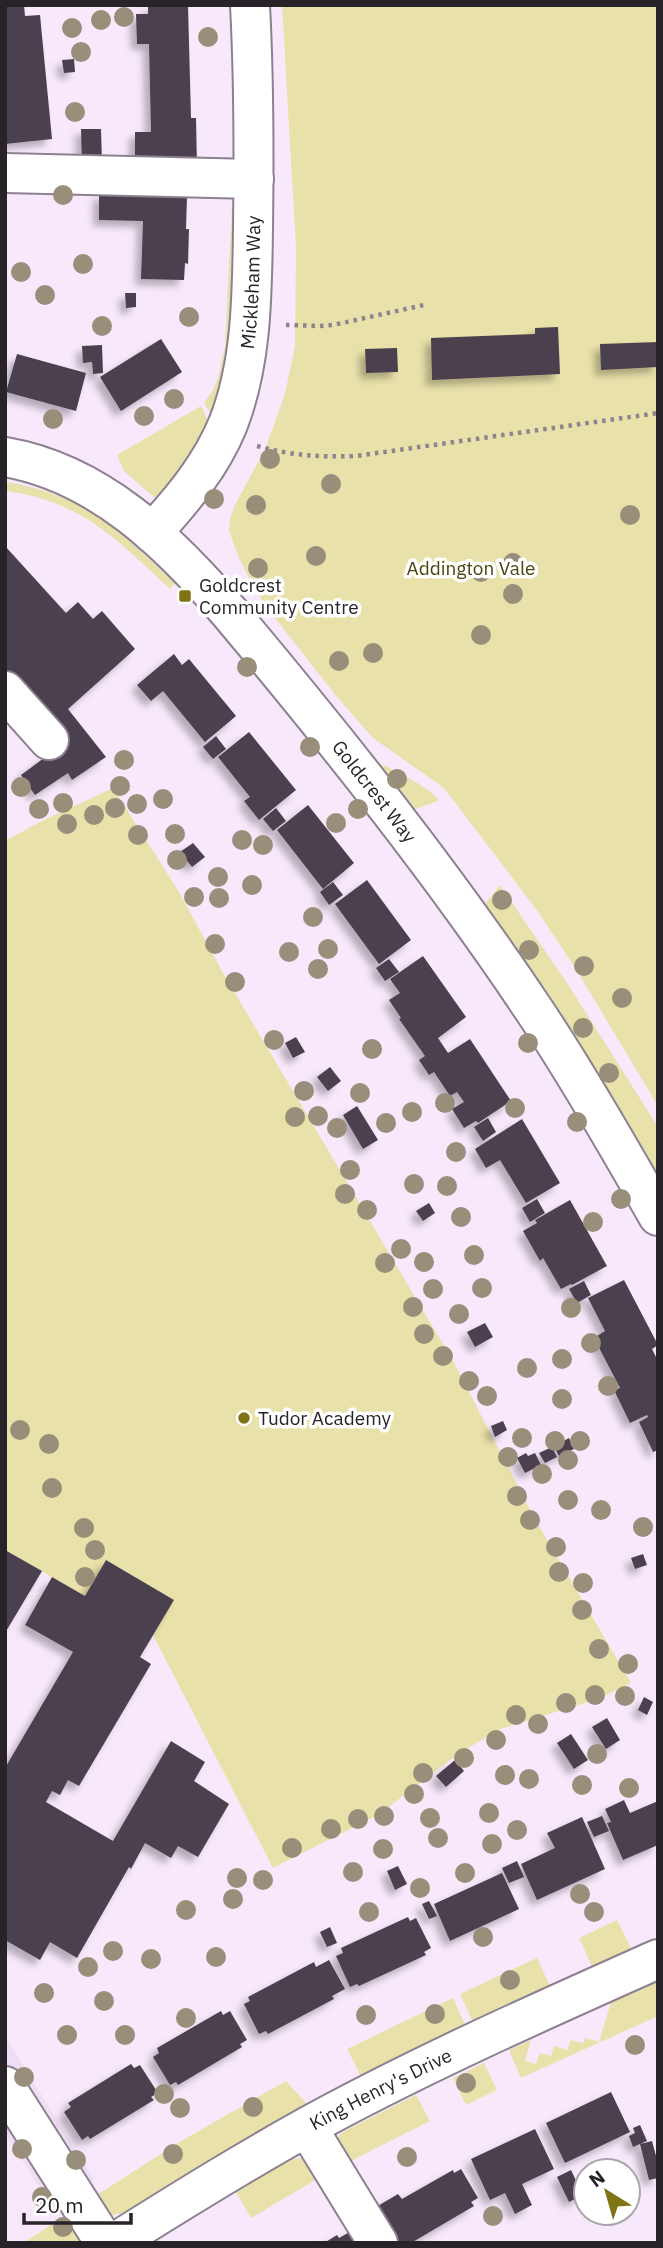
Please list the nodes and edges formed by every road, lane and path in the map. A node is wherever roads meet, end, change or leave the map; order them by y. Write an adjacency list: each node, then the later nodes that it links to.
1 (250, 5): 3 (street, Mickleham Way)
2 (5, 173): 3 (street)
3 (254, 179): 5 (street, Mickleham Way)
4 (424, 305): 5 (path)
5 (250, 323): 7 (street, Mickleham Way)
6 (658, 413): 7 (path)
7 (224, 433): 9 (street, Mickleham Way)
8 (5, 457): 9 (street, Goldcrest Way)
9 (152, 533): 12 (street, Goldcrest Way)
10 (5, 691): 11 (street)
11 (49, 740)
12 (658, 1216)
13 (658, 1959): 15 (street, King Henry's Drive)
14 (5, 2087): 16 (street)
15 (307, 2127): 17 (street, King Henry's Drive); 18 (street)
16 (105, 2243)
17 (114, 2243)
18 (378, 2243)

